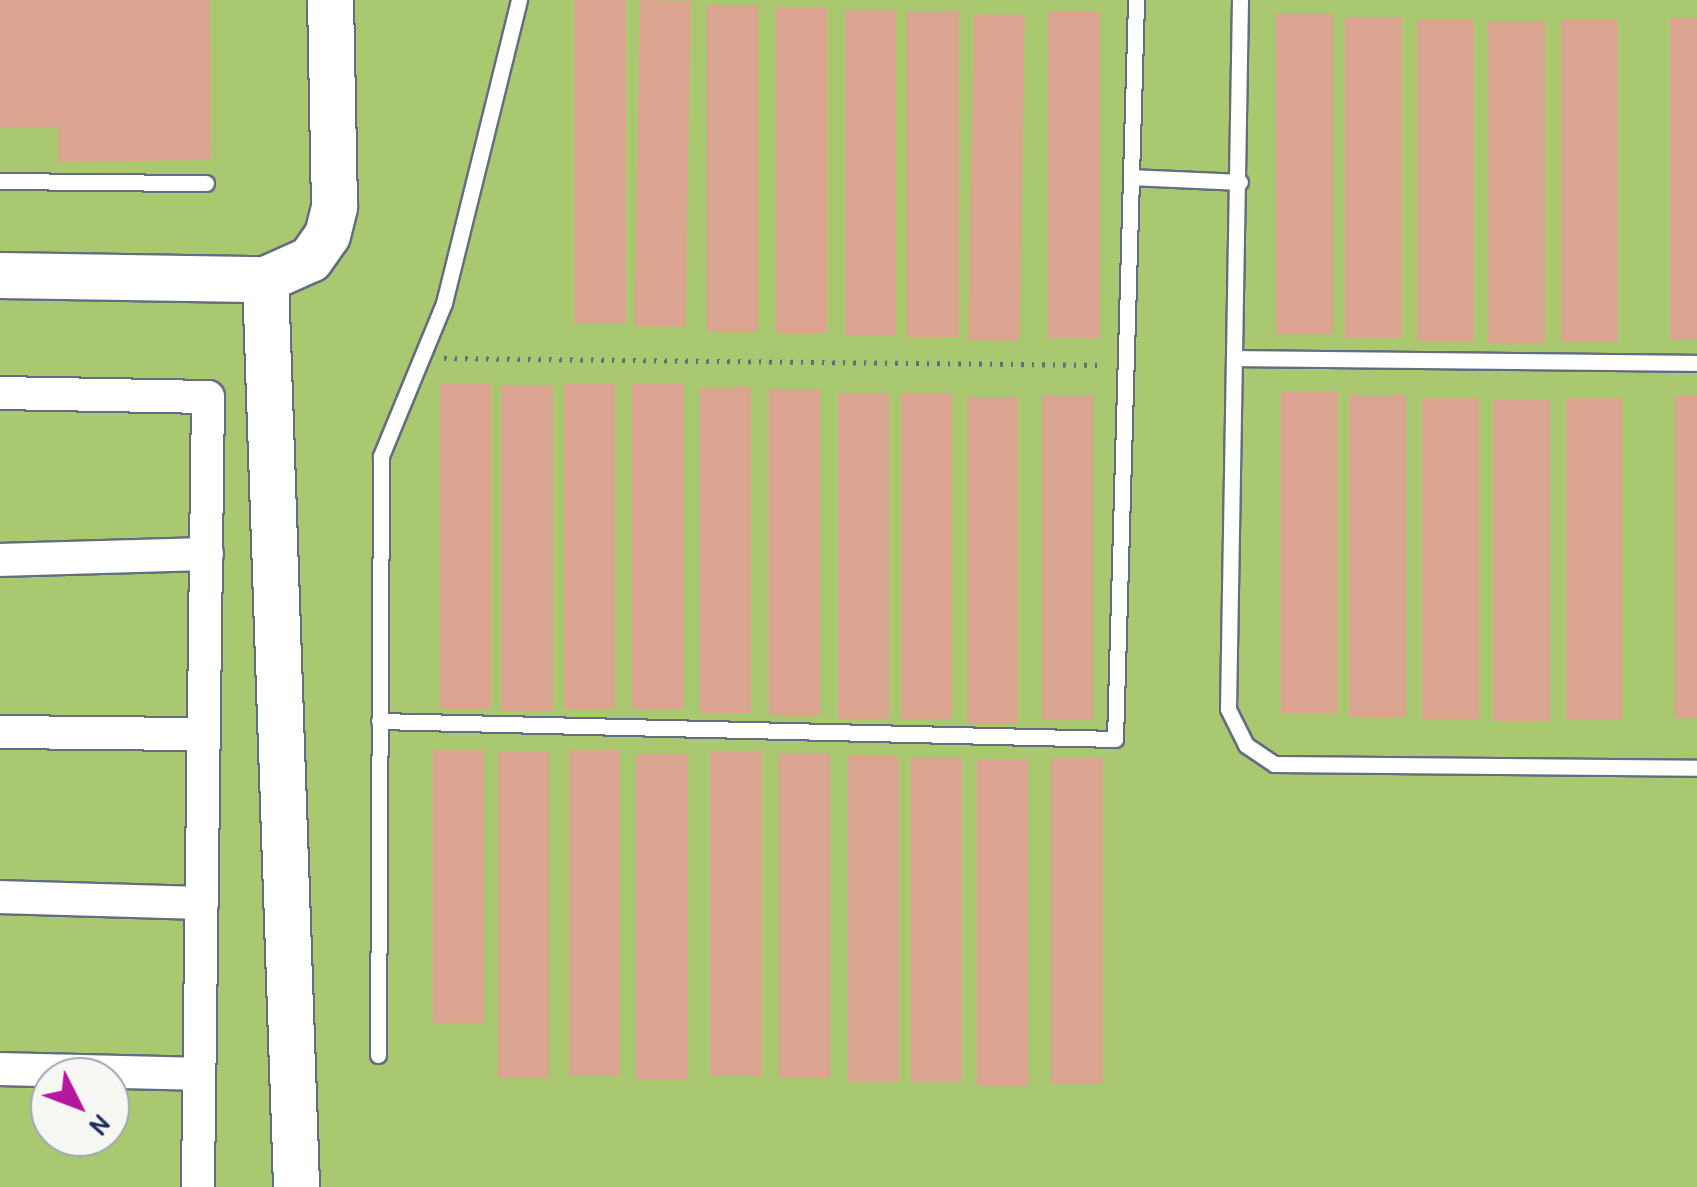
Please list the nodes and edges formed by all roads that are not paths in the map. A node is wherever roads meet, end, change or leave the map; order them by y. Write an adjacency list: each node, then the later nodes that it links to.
1 (330, 0): 10 (main road)
2 (519, 0): 16 (lane)
3 (1136, 0): 5 (lane)
4 (1240, 0): 8 (lane)
5 (1130, 177): 8 (lane); 16 (lane)
6 (0, 181): 7 (lane)
7 (206, 182)
8 (1240, 182): 11 (lane)
9 (0, 275): 10 (main road)
10 (265, 279): 26 (main road)
11 (1237, 358): 12 (lane); 19 (lane)
12 (1697, 363)
13 (0, 393): 14 (street)
14 (206, 554): 15 (street); 18 (street)
15 (0, 560)
16 (379, 721): 22 (lane)
17 (0, 732): 18 (street)
18 (204, 734): 21 (street)
19 (1697, 768)
20 (0, 897): 21 (street)
21 (202, 903): 24 (street)
22 (378, 1056)
23 (0, 1070): 24 (street)
24 (199, 1074): 25 (street)
25 (198, 1187)
26 (296, 1187)

